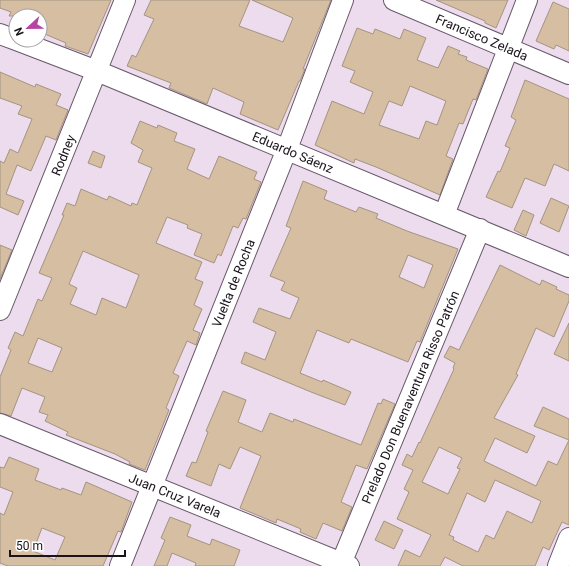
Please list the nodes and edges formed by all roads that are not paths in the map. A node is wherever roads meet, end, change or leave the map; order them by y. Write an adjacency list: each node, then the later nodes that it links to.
1 (125, 0): 7 (street, Rodney)
2 (343, 0): 9 (street, Vuelta de Rocha)
3 (394, 0): 6 (street, Francisco Zelada)
4 (527, 0): 6 (street)
5 (37, 48): 7 (street, Eduardo Sáenz)
6 (508, 49): 8 (street, Francisco Zelada); 10 (street)
7 (97, 71): 9 (street, Eduardo Sáenz); 13 (street, Rodney)
8 (569, 74)
9 (286, 149): 10 (street, Eduardo Sáenz); 15 (street, Vuelta de Rocha)
10 (444, 215): 11 (street, Eduardo Sáenz)
11 (480, 228): 12 (street, Eduardo Sáenz); 17 (street, Prelado Don Buenaventura Risso Patrón)
12 (569, 267)
13 (0, 310)
14 (0, 424): 15 (street, Juan Cruz Varela)
15 (152, 486): 17 (street, Juan Cruz Varela); 18 (street, Vuelta de Rocha)
16 (569, 538): 19 (street)
17 (343, 565)
18 (120, 566)
19 (558, 566)

